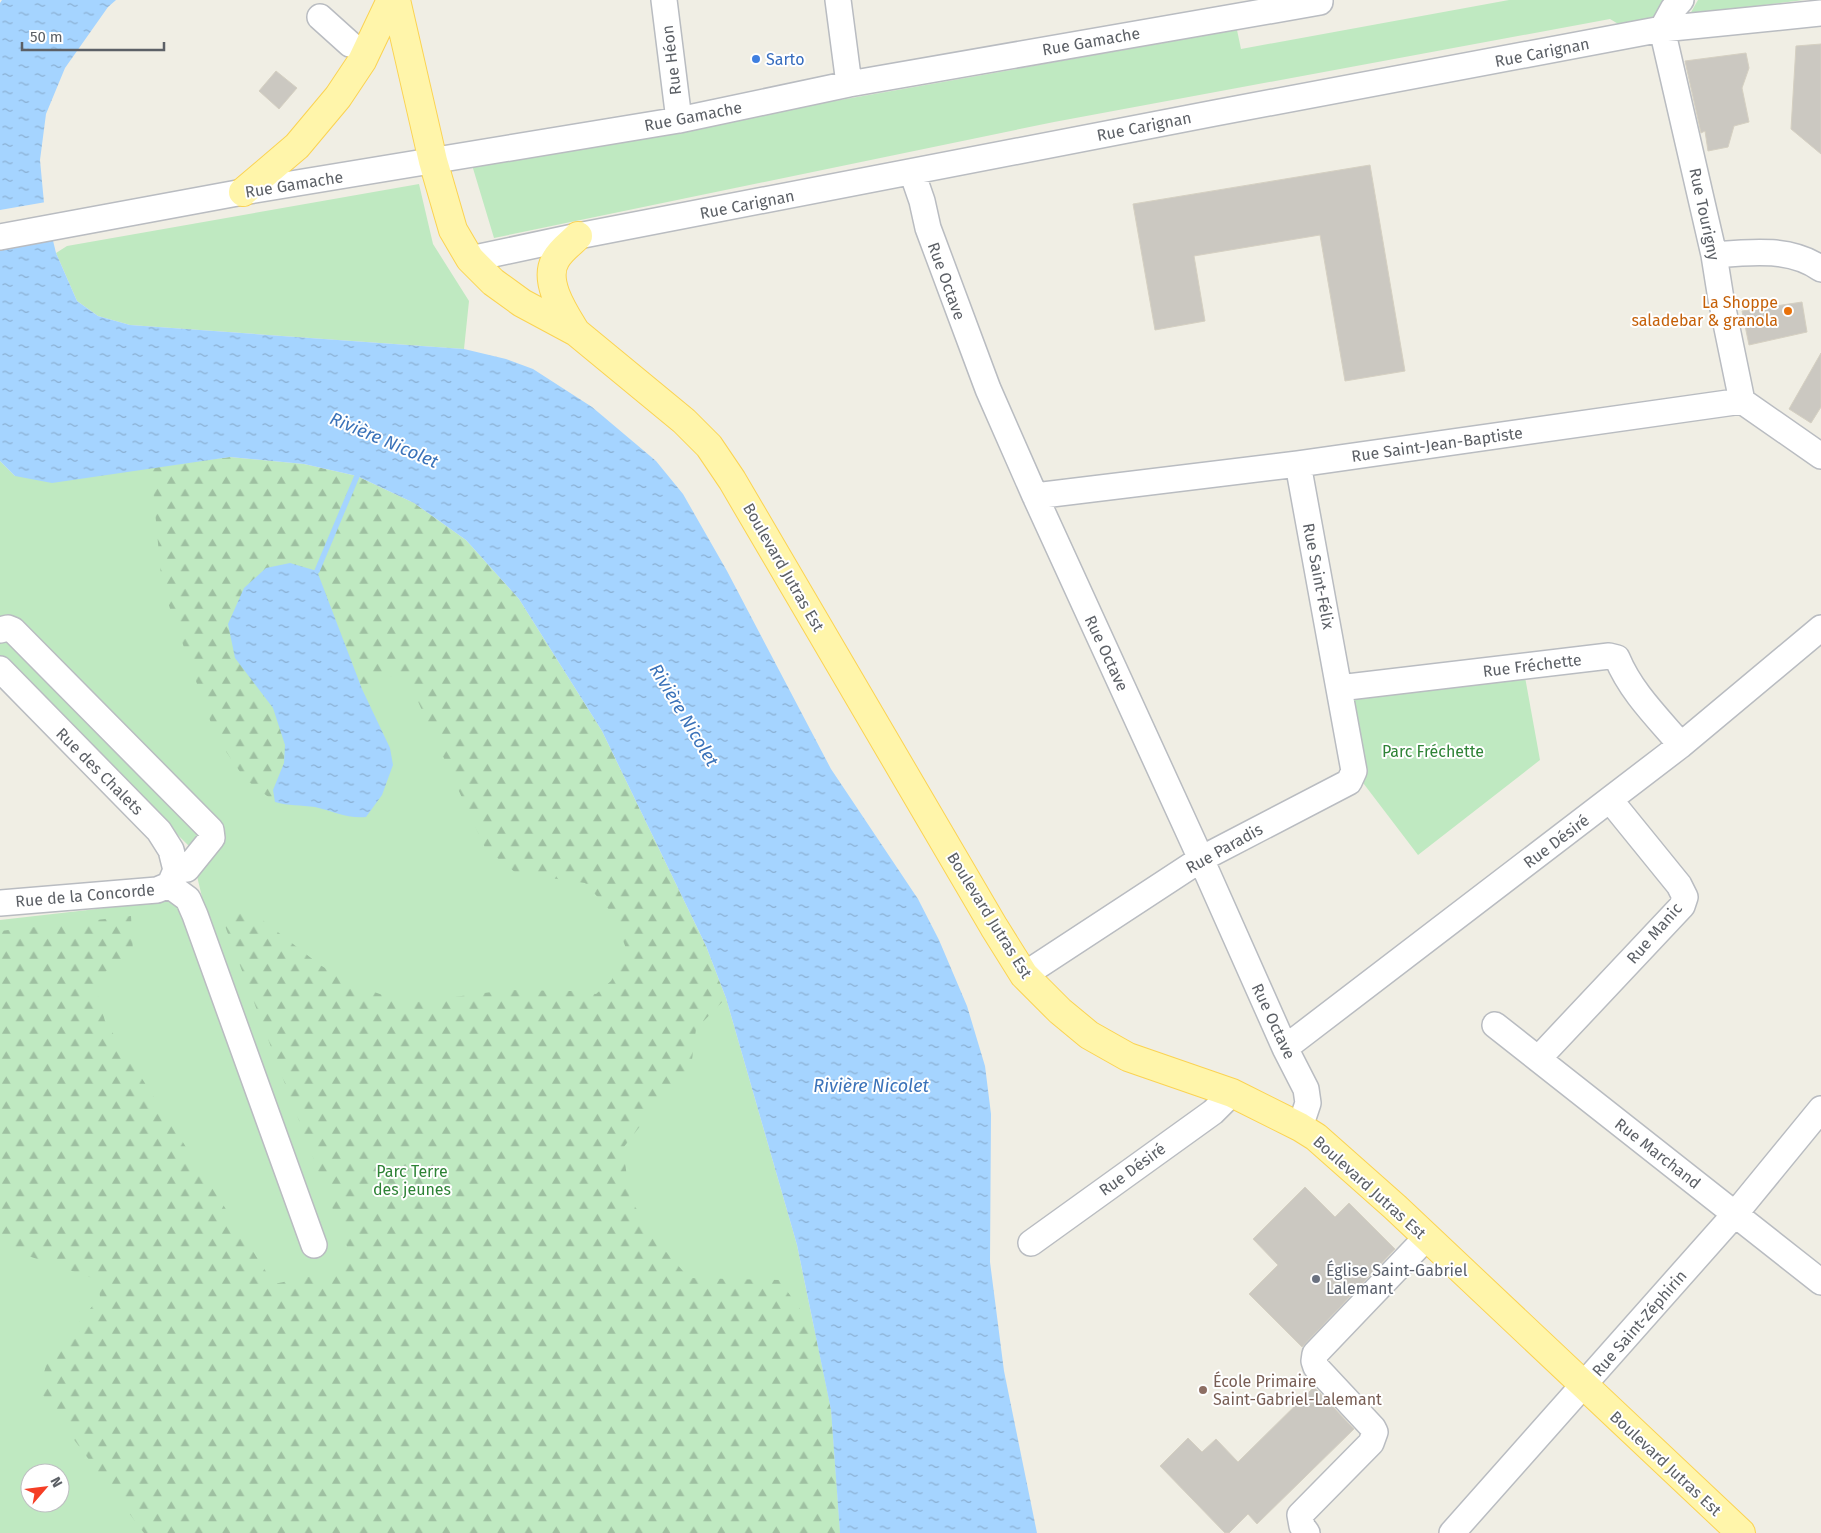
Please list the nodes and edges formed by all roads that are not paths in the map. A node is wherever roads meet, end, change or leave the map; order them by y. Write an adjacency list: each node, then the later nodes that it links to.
1 (391, 0): 15 (main road)
2 (396, 0): 13 (main road, Boulevard Jutras Est)
3 (664, 0): 12 (street, Rue Héon)
4 (838, 0): 11 (street)
5 (1681, 0): 9 (street)
6 (1320, 1): 11 (street, Rue Gamache)
7 (1821, 13): 9 (street, Rue Carignan)
8 (320, 17): 10 (street)
9 (1662, 29): 14 (street, Rue Carignan); 18 (street, Rue Tourigny)
10 (350, 44)
11 (849, 84): 12 (street, Rue Gamache)
12 (678, 120): 13 (street, Rue Gamache)
13 (433, 161): 15 (street, Rue Gamache); 19 (main road, Boulevard Jutras Est)
14 (912, 172): 16 (street, Rue Carignan); 25 (street, Rue Octave)
15 (243, 192): 17 (street, Rue Gamache)
16 (578, 236): 19 (street, Rue Carignan); 21 (main road)
17 (0, 237)
18 (1714, 255): 20 (street); 22 (street, Rue Tourigny)
19 (470, 259): 21 (main road, Boulevard Jutras Est)
20 (1821, 269)
21 (576, 332): 35 (main road, Boulevard Jutras Est)
22 (1742, 401): 23 (street); 24 (street, Rue Saint-Jean-Baptiste)
23 (1821, 456)
24 (1298, 464): 25 (street, Rue Saint-Jean-Baptiste); 29 (street, Rue Saint-Félix)
25 (1035, 496): 32 (street, Rue Octave)
26 (1821, 628): 30 (street, Rue Désiré)
27 (0, 630): 33 (street, Rue de la Concorde)
28 (0, 669): 33 (street, Rue des Chalets)
29 (1339, 688): 30 (street, Rue Fréchette); 32 (street, Rue Paradis)
30 (1681, 745): 31 (street, Rue Désiré)
31 (1610, 800): 37 (street, Rue Désiré); 38 (street, Rue Manic)
32 (1202, 858): 35 (street, Rue Paradis); 37 (street, Rue Octave)
33 (172, 877): 34 (street, Rue de la Concorde); 45 (street)
34 (0, 903)
35 (1024, 975): 39 (main road, Boulevard Jutras Est)
36 (1495, 1025): 38 (street, Rue Marchand)
37 (1285, 1048): 41 (street, Rue Octave)
38 (1538, 1059): 42 (street, Rue Marchand)
39 (1232, 1093): 41 (main road, Boulevard Jutras Est); 44 (street, Rue Désiré)
40 (1821, 1109): 42 (street, Rue Saint-Zéphirin)
41 (1300, 1127): 43 (main road, Boulevard Jutras Est)
42 (1735, 1214): 46 (street, Rue Marchand); 47 (street, Rue Saint-Zéphirin)
43 (1427, 1237): 47 (main road, Boulevard Jutras Est); 48 (street)
44 (1031, 1243)
45 (314, 1245)
46 (1821, 1282)
47 (1584, 1386): 49 (street, Rue Saint-Zéphirin); 50 (main road, Boulevard Jutras Est)
48 (1304, 1524)
49 (1452, 1533)
50 (1741, 1533)

